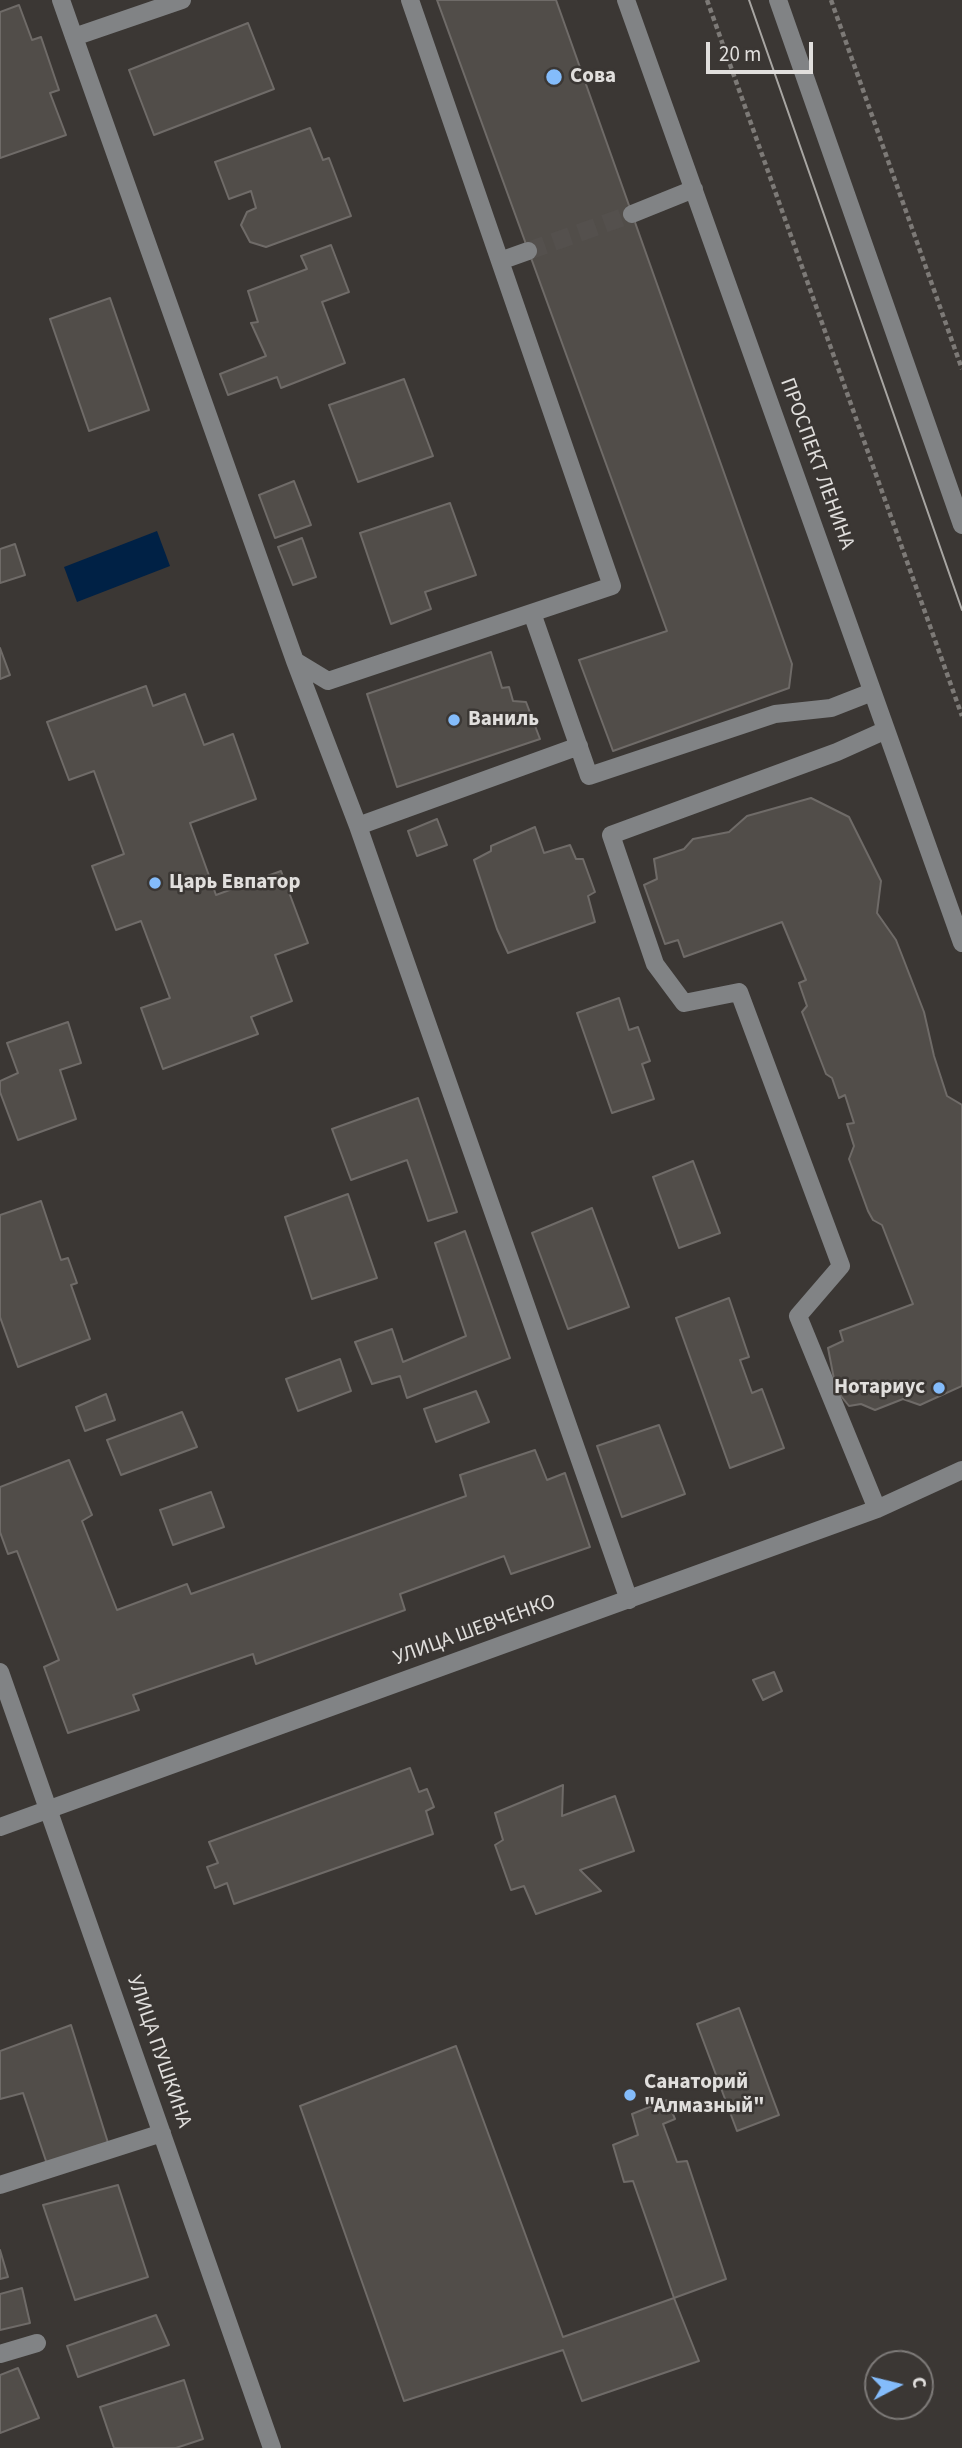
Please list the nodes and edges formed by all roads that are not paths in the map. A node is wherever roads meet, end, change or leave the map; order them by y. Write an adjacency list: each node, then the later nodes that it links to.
1 (61, 0): 6 (street)
2 (182, 0): 6 (street)
3 (410, 0): 10 (street)
4 (626, 0): 7 (street, ПРОСПЕКТ ЛЕНИНА)
5 (778, 0): 11 (street)
6 (74, 37): 13 (street)
7 (694, 189): 8 (street); 14 (street, ПРОСПЕКТ ЛЕНИНА)
8 (632, 214)
9 (528, 251): 10 (street)
10 (500, 261): 12 (street)
11 (962, 525)
12 (532, 613): 13 (street); 16 (street)
13 (295, 661): 17 (street)
14 (873, 692): 15 (street, ПРОСПЕКТ ЛЕНИНА); 16 (street)
15 (886, 730): 18 (street, ПРОСПЕКТ ЛЕНИНА); 20 (street)
16 (579, 746): 17 (street)
17 (358, 826): 21 (street)
18 (962, 943)
19 (962, 1471): 20 (street, УЛИЦА ШЕВЧЕНКО)
20 (877, 1509): 21 (street, УЛИЦА ШЕВЧЕНКО)
21 (629, 1600): 23 (street, УЛИЦА ШЕВЧЕНКО)
22 (0, 1672): 23 (street, УЛИЦА ПУШКИНА)
23 (49, 1808): 24 (street, УЛИЦА ШЕВЧЕНКО); 25 (street, УЛИЦА ПУШКИНА)
24 (0, 1827)
25 (162, 2133): 26 (street); 29 (street, УЛИЦА ПУШКИНА)
26 (0, 2185)
27 (37, 2343): 28 (street)
28 (0, 2354)
29 (272, 2448)

